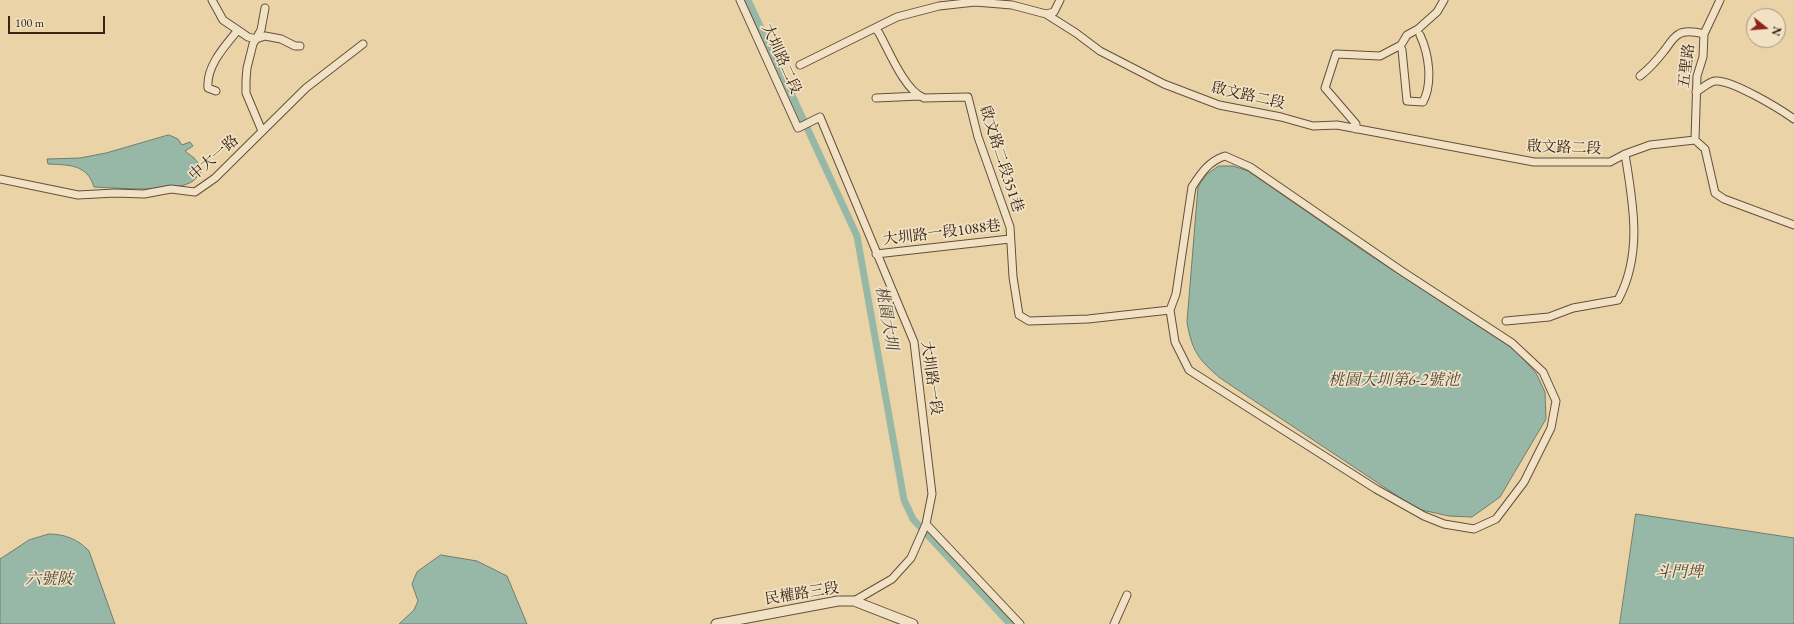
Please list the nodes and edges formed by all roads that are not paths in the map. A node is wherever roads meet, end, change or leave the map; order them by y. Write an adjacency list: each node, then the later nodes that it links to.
1 (212, 0): 10 (street)
2 (740, 0): 23 (street, 大圳路二段)
3 (1060, 0): 8 (street)
4 (1444, 0): 25 (street)
5 (1720, 0): 11 (street, 五聖路)
6 (1012, 2): 8 (street, 啟文路二段); 9 (street, 啟文路二段)
7 (265, 8): 13 (street)
8 (1046, 14): 25 (street, 啟文路二段)
9 (874, 28): 17 (street, 啟文路二段); 21 (street)
10 (238, 30): 13 (street); 19 (street)
11 (1704, 34): 18 (street); 20 (street, 五聖路)
12 (1420, 35): 16 (street)
13 (256, 39): 15 (street); 26 (street)
14 (363, 44): 26 (street, 中大一路)
15 (300, 46)
16 (1402, 50)
17 (800, 65)
18 (1640, 76)
19 (216, 91)
20 (1696, 92): 24 (street); 27 (street, 五聖路)
21 (920, 96): 22 (street); 31 (street, 啟文路二段351巷)
22 (876, 98)
23 (820, 117): 32 (street, 大圳路一段)
24 (1794, 119)
25 (1356, 129): 28 (street, 啟文路二段)
26 (262, 131): 29 (street, 中大一路)
27 (1695, 140): 28 (street, 啟文路二段); 30 (street)
28 (1625, 154): 34 (street)
29 (0, 178)
30 (1794, 225)
31 (1010, 239): 32 (street, 大圳路一段1088巷); 33 (street)
32 (876, 254): 35 (street, 大圳路一段)
33 (1170, 310): 33 (street)
34 (1506, 321)
35 (926, 526): 37 (street, 大圳路一段); 40 (street)
36 (1127, 596): 41 (street)
37 (854, 601): 38 (street, 民權路三段); 39 (street, 民權路三段)
38 (716, 624)
39 (913, 624)
40 (1020, 624)
41 (1114, 624)

